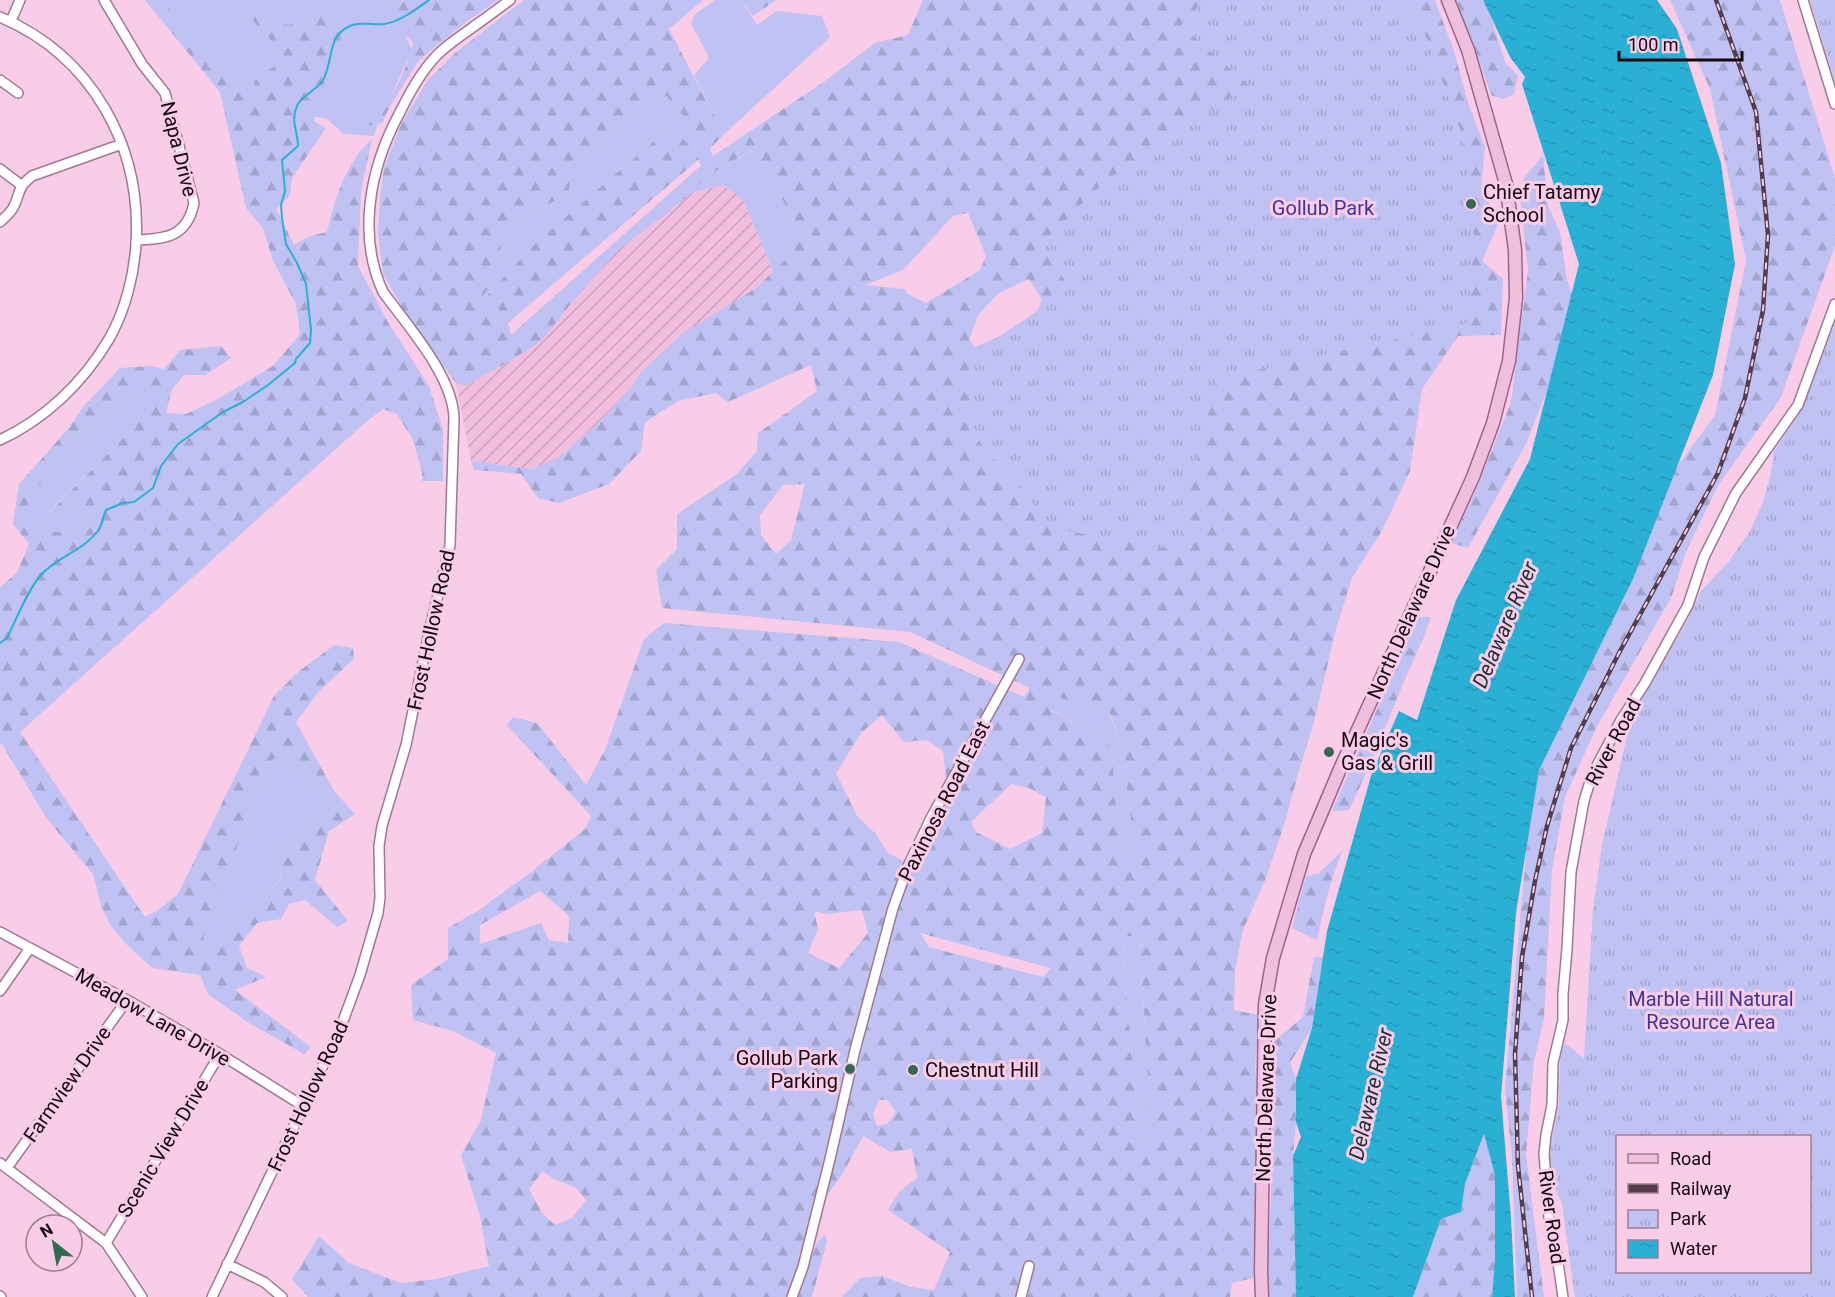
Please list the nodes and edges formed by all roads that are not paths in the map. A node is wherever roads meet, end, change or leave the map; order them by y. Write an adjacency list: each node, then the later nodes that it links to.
1 (20, 0): 7 (street)
2 (104, 0): 15 (street, Napa Drive)
3 (510, 0): 24 (street, Frost Hollow Road)
4 (1448, 0): 34 (main road, North Delaware Drive)
5 (1803, 0): 10 (street)
6 (0, 17): 7 (street)
7 (11, 21): 11 (street)
8 (0, 80): 9 (street)
9 (18, 93)
10 (1835, 104)
11 (122, 144): 13 (street); 15 (street)
12 (0, 169): 13 (street)
13 (21, 185): 14 (street)
14 (0, 222)
15 (136, 240): 17 (street)
16 (1835, 304): 35 (street, River Road)
17 (0, 440)
18 (1019, 659): 32 (street, Paxinosa Road East)
19 (0, 932): 20 (street, Meadow Lane Drive)
20 (30, 948): 21 (street); 22 (street, Meadow Lane Drive)
21 (0, 991)
22 (127, 1000): 23 (street, Meadow Lane Drive); 25 (street, Farmview Drive)
23 (220, 1054): 24 (street, Meadow Lane Drive); 26 (street, Scenic View Drive)
24 (303, 1106): 27 (street, Frost Hollow Road)
25 (4, 1166): 26 (street)
26 (106, 1243): 29 (street)
27 (227, 1264): 30 (street, Frost Hollow Road); 31 (street)
28 (1029, 1266): 33 (street)
29 (142, 1297)
30 (212, 1297)
31 (282, 1297)
32 (792, 1297)
33 (1021, 1297)
34 (1262, 1297)
35 (1563, 1297)

